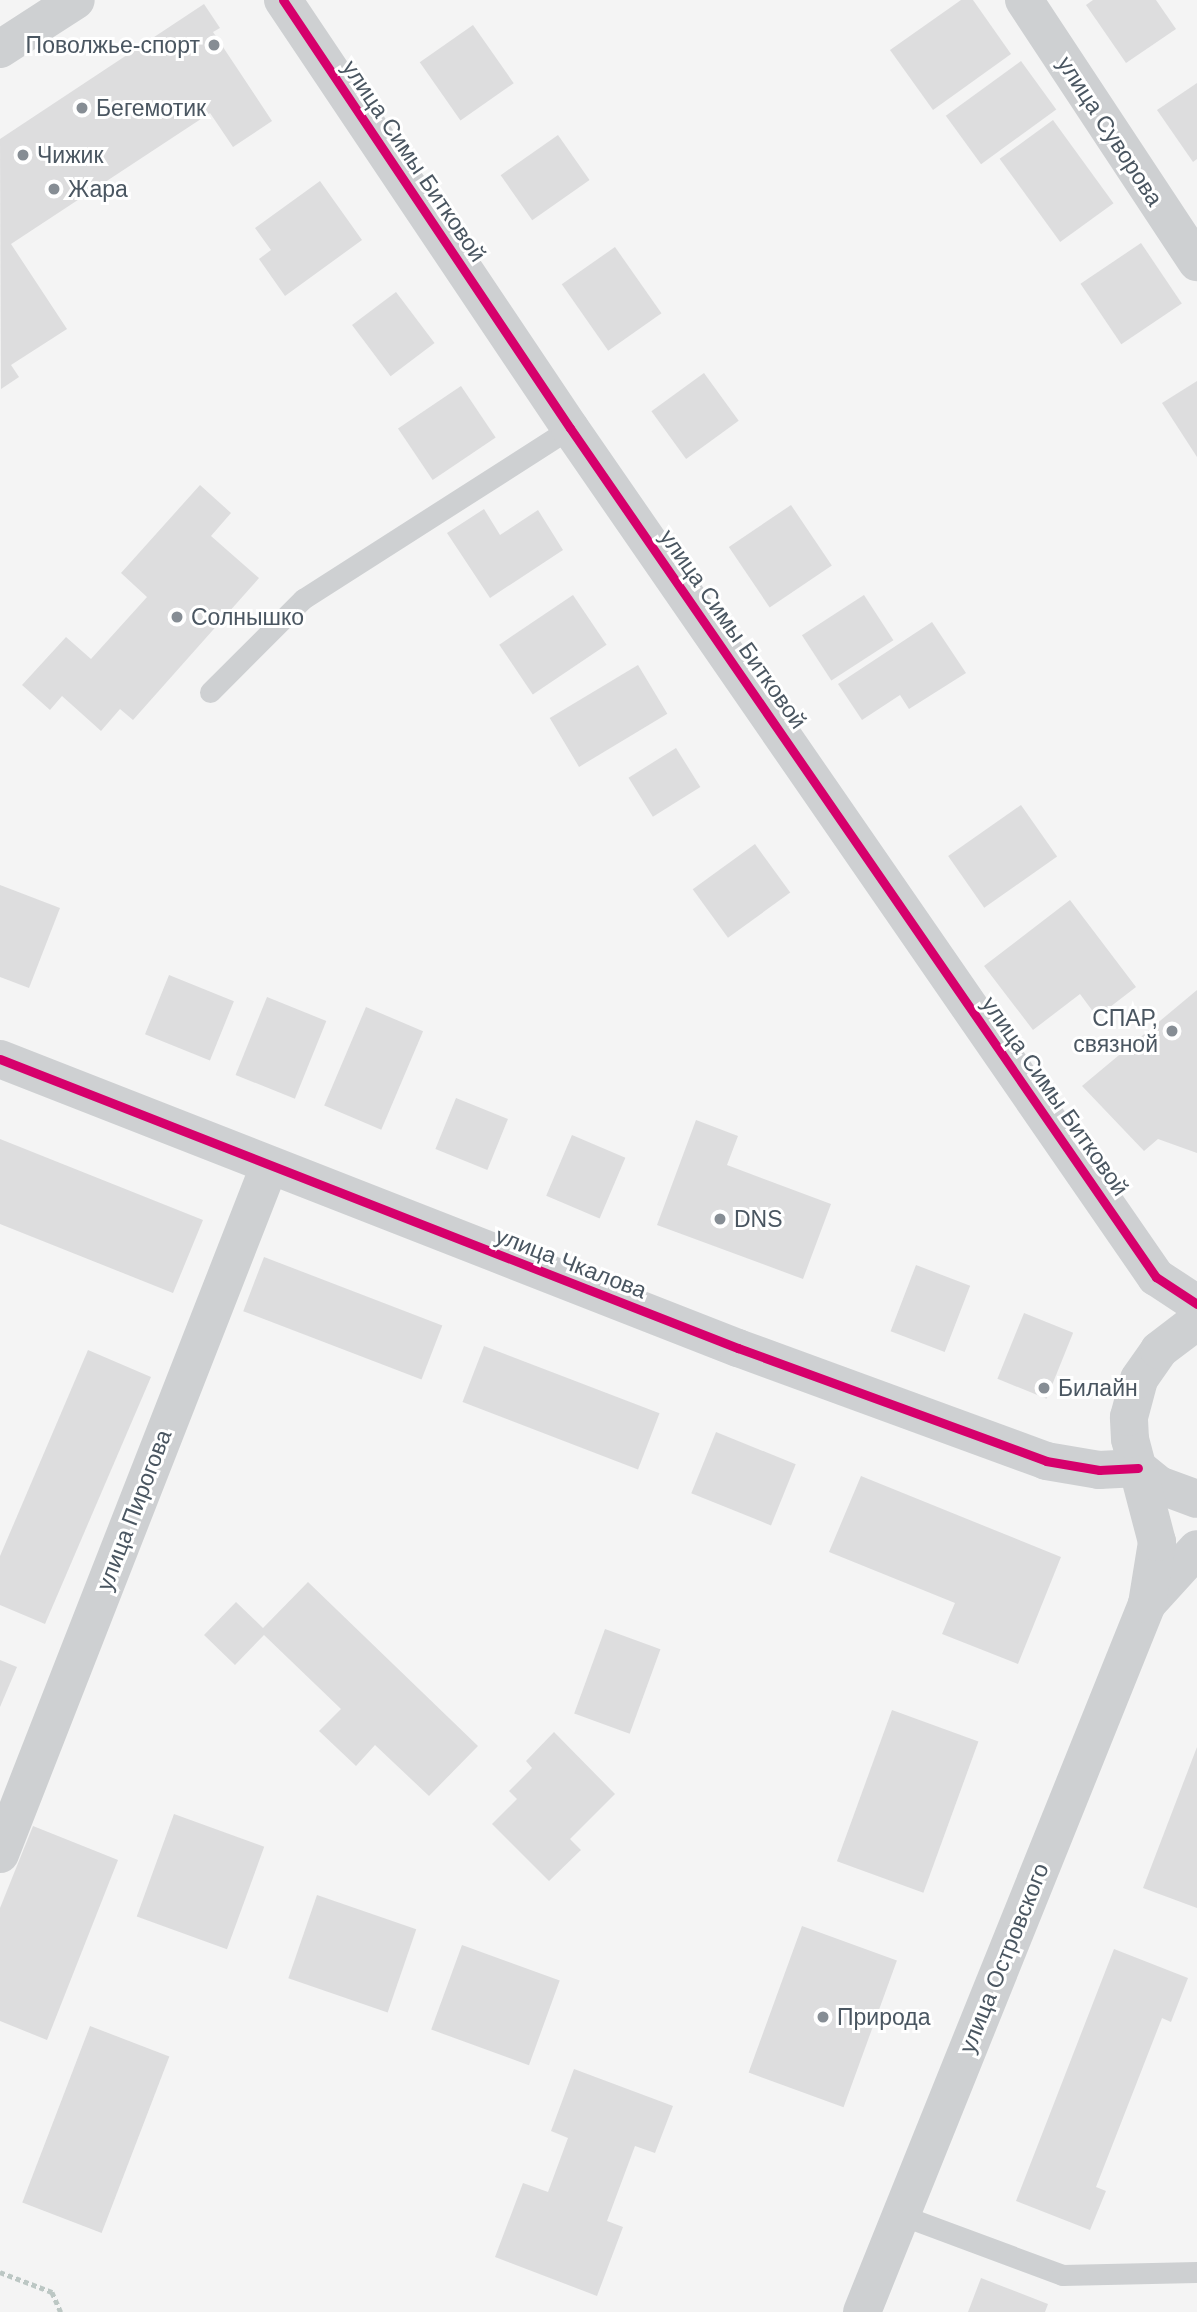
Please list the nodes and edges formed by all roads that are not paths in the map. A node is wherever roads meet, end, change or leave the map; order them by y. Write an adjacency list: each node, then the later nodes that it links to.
1 (76, 0): 4 (street)
2 (283, 0): 6 (street, улица Симы Битковой)
3 (1024, 0): 5 (street, улица Суворова)
4 (0, 49)
5 (1197, 262)
6 (570, 428): 7 (lane); 10 (street, улица Симы Битковой)
7 (210, 692)
8 (0, 1059): 9 (street, улица Чкалова)
9 (269, 1167): 14 (street, улица Чкалова); 18 (street, улица Пирогова)
10 (1156, 1277): 11 (street); 13 (street)
11 (1197, 1304)
12 (1197, 1321): 13 (street, улица Островского)
13 (1166, 1345): 14 (street, улица Островского)
14 (1138, 1468): 15 (street); 17 (street, улица Островского)
15 (1197, 1499)
16 (1197, 1549): 17 (street, улица Островского)
17 (1147, 1604): 19 (street, улица Островского)
18 (0, 1854)
19 (901, 2215): 20 (lane); 21 (street, улица Островского)
20 (1197, 2272)
21 (862, 2312)

